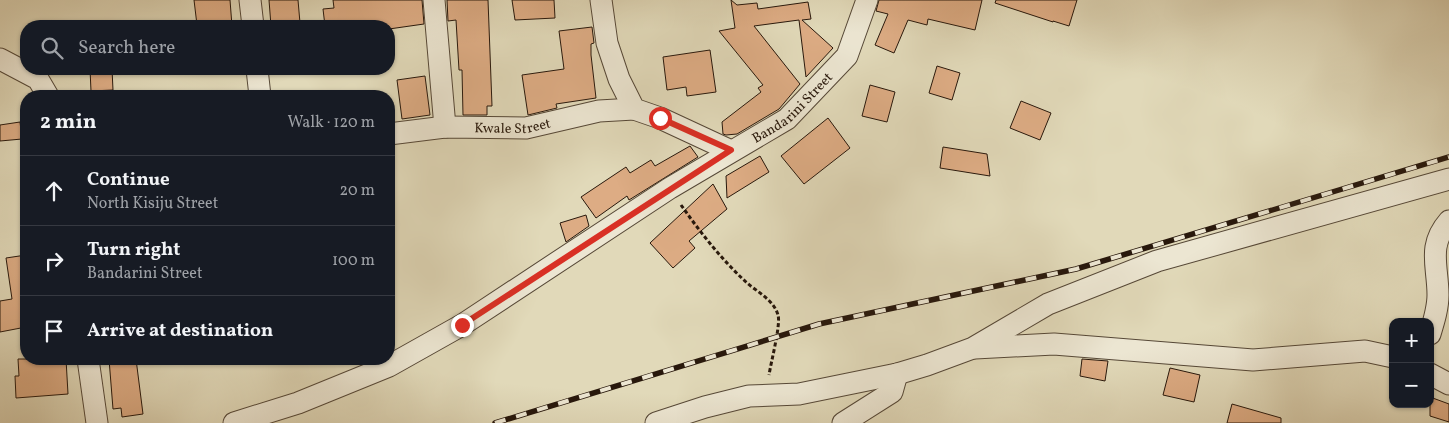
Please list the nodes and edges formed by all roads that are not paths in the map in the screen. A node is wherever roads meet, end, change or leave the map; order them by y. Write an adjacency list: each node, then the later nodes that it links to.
1 (250, 0): 5 (street)
2 (434, 0): 13 (street)
3 (601, 0): 12 (street)
4 (867, 0): 15 (street, Bandarini Street)
5 (252, 20)
6 (0, 59): 7 (street)
7 (20, 70)
8 (30, 75): 10 (street)
9 (258, 75): 11 (street)
10 (44, 90)
11 (259, 90)
12 (634, 109): 13 (street, Kwale Street); 15 (street)
13 (445, 127): 14 (street, Kwale Street)
14 (395, 133)
15 (731, 150): 21 (street, Bandarini Street)
16 (1449, 179): 19 (street)
17 (1449, 221): 18 (street)
18 (1433, 318)
19 (973, 348): 20 (street); 24 (street)
20 (1389, 356)
21 (395, 363)
22 (89, 365): 27 (street)
23 (391, 365): 28 (street, Bandarini Street)
24 (897, 374): 29 (street); 30 (street)
25 (1434, 376): 26 (street)
26 (1449, 384)
27 (97, 423)
28 (234, 423)
29 (656, 423)
30 (843, 423)

